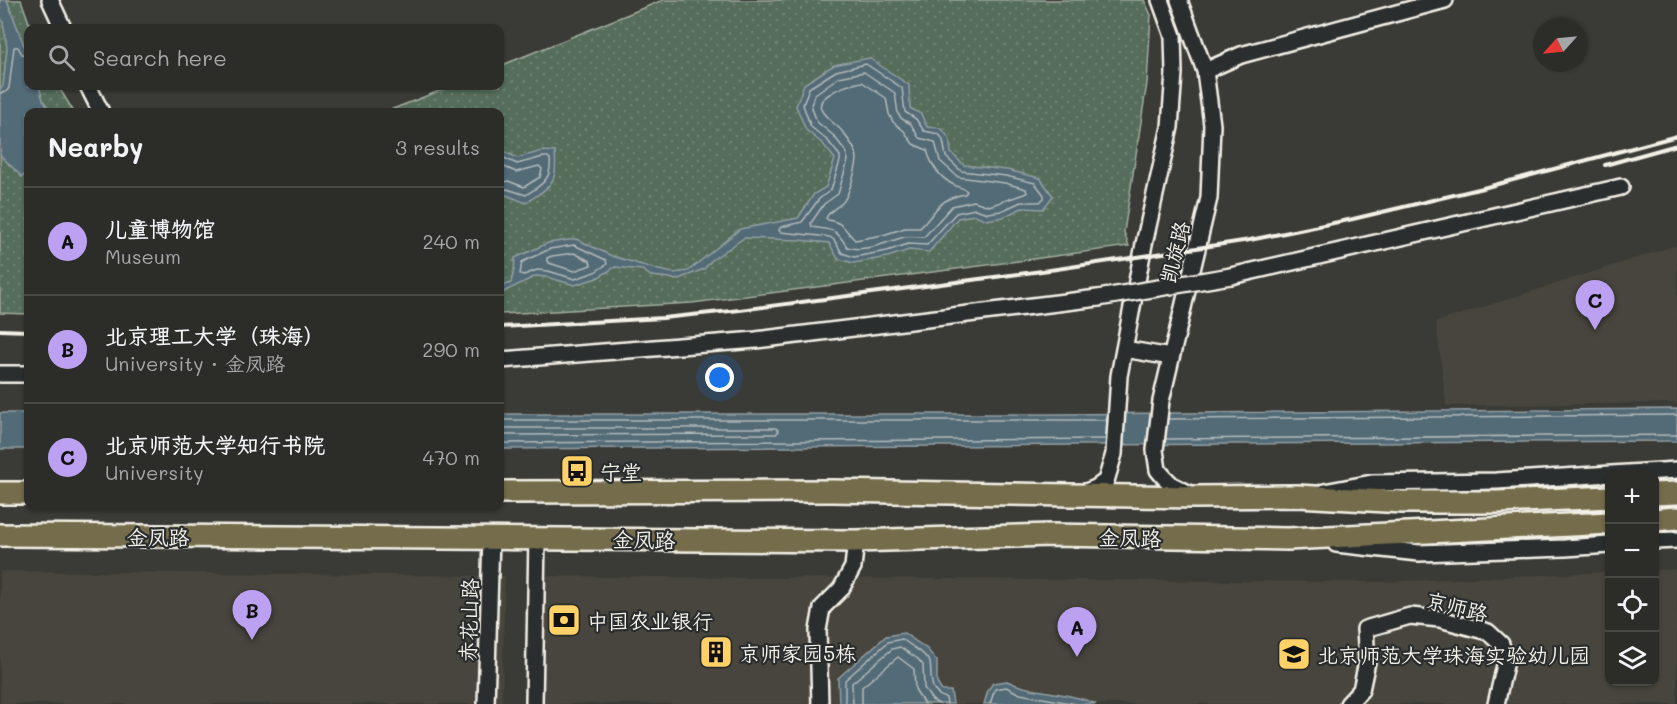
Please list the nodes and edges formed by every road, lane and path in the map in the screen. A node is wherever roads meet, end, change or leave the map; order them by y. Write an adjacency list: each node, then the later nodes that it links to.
1 (50, 0): 5 (street)
2 (1160, 0): 10 (street, 凯旋路)
3 (1179, 0): 6 (street, 凯旋路)
4 (1445, 0): 6 (street)
5 (61, 24)
6 (1206, 71): 11 (street, 凯旋路)
7 (90, 90): 8 (street)
8 (99, 108)
9 (1621, 187): 12 (street, bridge)
10 (1124, 349): 11 (street); 21 (street, 凯旋路)
11 (1171, 357): 23 (street, 凯旋路)
12 (504, 360)
13 (0, 374): 14 (street)
14 (24, 374)
15 (1677, 470): 22 (street, 金凤路)
16 (504, 492): 21 (highway, 金凤路)
17 (0, 493): 18 (highway)
18 (24, 493)
19 (1677, 493): 20 (highway)
20 (1659, 494)
21 (1077, 496): 23 (highway, 金凤路)
22 (1298, 496): 23 (highway, 金凤路); 24 (highway, 金凤路)
23 (1195, 497)
24 (1605, 497)
25 (1677, 518): 26 (highway)
26 (1659, 520)
27 (1605, 523): 31 (highway, 金凤路)
28 (0, 535): 29 (highway, 金凤路)
29 (491, 537): 30 (highway, 金凤路); 36 (street, 赤花山路)
30 (537, 538): 33 (highway, 金凤路); 37 (street)
31 (1288, 539): 33 (highway, 金凤路); 35 (street, 金凤路)
32 (1677, 540): 34 (street)
33 (856, 541): 38 (street)
34 (1659, 541)
35 (1605, 545)
36 (486, 704)
37 (534, 704)
38 (820, 704)
39 (1348, 704): 40 (street, 京师路)
40 (1496, 704)

